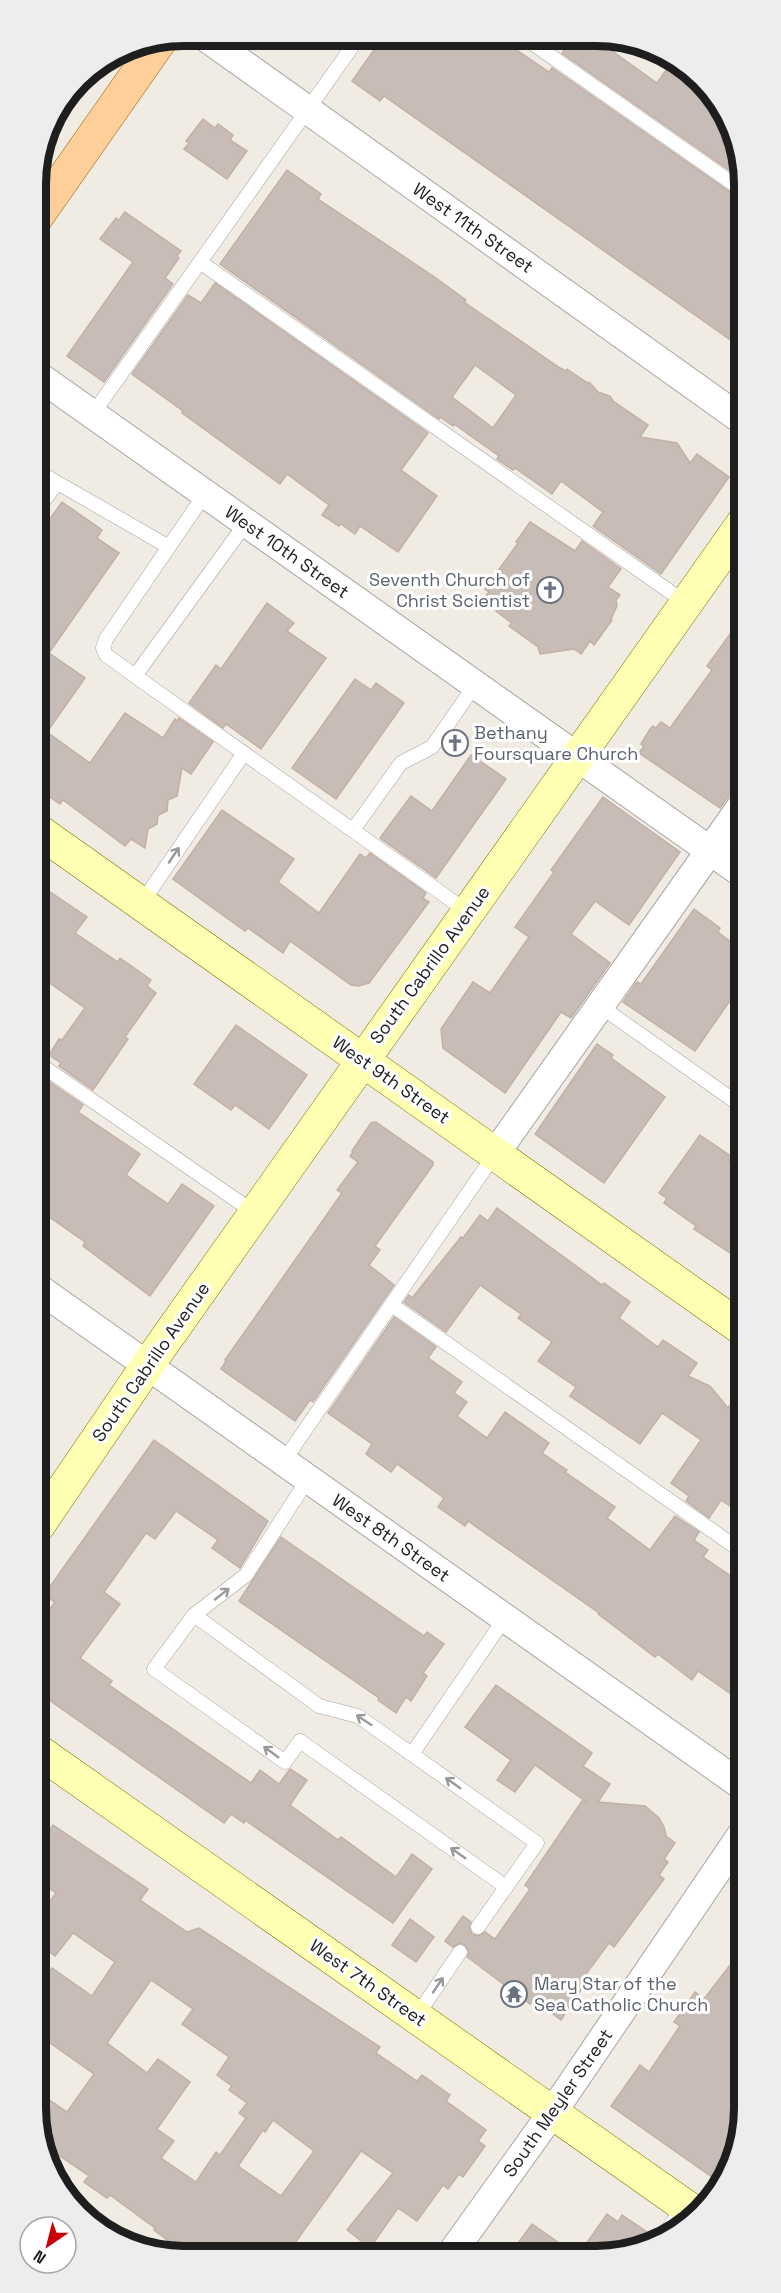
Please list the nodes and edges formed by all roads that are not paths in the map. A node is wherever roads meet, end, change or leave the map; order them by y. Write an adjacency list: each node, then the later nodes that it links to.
1 (537, 46): 6 (lane)
2 (219, 47): 5 (street, West 11th Street)
3 (352, 47): 5 (lane)
4 (154, 50): 7 (main road)
5 (308, 110): 8 (lane); 10 (street, West 11th Street)
6 (734, 184)
7 (47, 202)
8 (200, 262): 11 (lane); 19 (lane)
9 (47, 382): 11 (street, West 10th Street)
10 (734, 414)
11 (92, 415): 14 (street, West 10th Street)
12 (47, 477): 13 (lane)
13 (57, 483): 15 (lane); 18 (lane)
14 (205, 494): 16 (street, West 10th Street); 18 (lane)
15 (47, 497)
16 (246, 523): 20 (lane); 21 (street, West 10th Street)
17 (734, 534): 19 (street, South Cabrillo Avenue)
18 (169, 547): 20 (lane)
19 (686, 603): 23 (street, South Cabrillo Avenue)
20 (135, 676): 22 (lane)
21 (475, 685): 23 (street, West 10th Street); 25 (lane)
22 (244, 753): 25 (lane); 29 (lane, one-way to 22)
23 (578, 758): 27 (street, West 10th Street); 30 (street, South Cabrillo Avenue)
24 (734, 817): 27 (street)
25 (353, 830): 30 (lane)
26 (47, 837): 29 (street, West 9th Street)
27 (710, 851): 28 (street, West 10th Street); 31 (street)
28 (734, 868)
29 (141, 904): 32 (street, West 9th Street)
30 (468, 912): 32 (street, South Cabrillo Avenue)
31 (600, 1006): 34 (lane); 35 (street)
32 (363, 1060): 35 (street, West 9th Street); 36 (street, South Cabrillo Avenue)
33 (47, 1069): 36 (lane)
34 (734, 1101)
35 (495, 1154): 38 (lane); 39 (street, West 9th Street)
36 (255, 1213): 40 (street, South Cabrillo Avenue)
37 (46, 1294): 40 (street, West 8th Street)
38 (392, 1305): 41 (lane); 44 (lane)
39 (734, 1323)
40 (147, 1366): 41 (street, West 8th Street); 43 (street, South Cabrillo Avenue)
41 (283, 1462): 42 (street, West 8th Street)
42 (308, 1479): 45 (lane, one-way to 42); 46 (street, West 8th Street)
43 (46, 1514)
44 (734, 1546)
45 (194, 1615): 47 (lane, one-way to 45); 51 (lane, one-way to 45)
46 (505, 1618): 47 (lane); 49 (street, West 8th Street)
47 (412, 1754): 51 (lane, one-way to 47)
48 (46, 1757): 54 (street, West 7th Street)
49 (734, 1779)
50 (734, 1846): 55 (street, South Meyler Street)
51 (506, 1887): 52 (lane)
52 (478, 1927)
53 (460, 1952): 54 (lane, one-way to 53)
54 (416, 2017): 55 (street, West 7th Street)
55 (552, 2113): 56 (street, West 7th Street); 57 (street, South Meyler Street)
56 (691, 2210)
57 (457, 2246)

